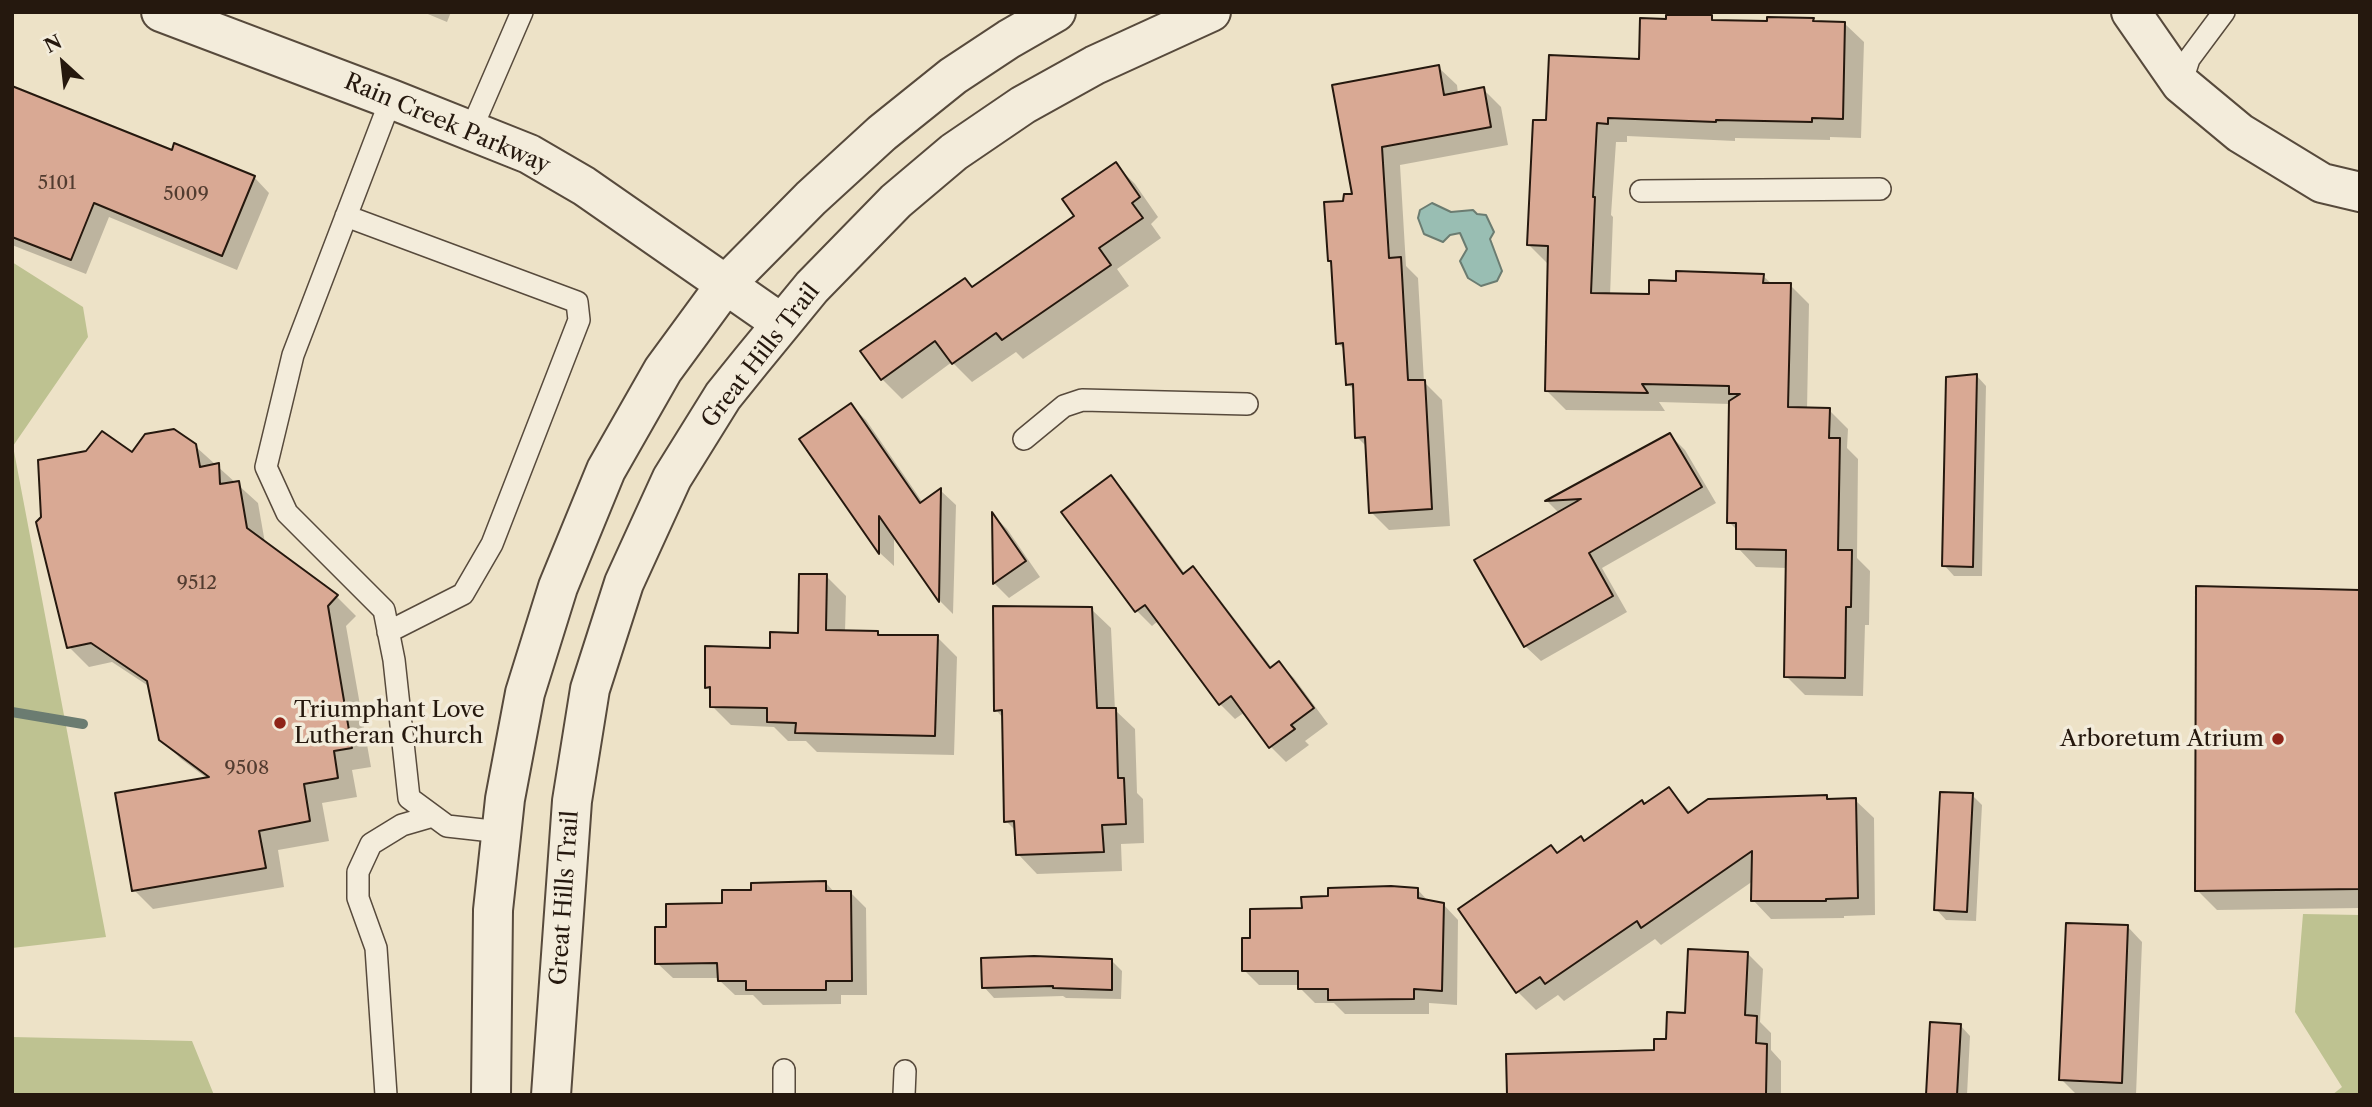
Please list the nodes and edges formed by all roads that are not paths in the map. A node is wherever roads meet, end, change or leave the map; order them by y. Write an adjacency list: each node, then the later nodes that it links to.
1 (160, 12): 7 (street, Rain Creek Parkway)
2 (522, 12): 10 (lane)
3 (1056, 12): 15 (street)
4 (2131, 12): 8 (street)
5 (2224, 12): 8 (lane)
6 (1188, 16): 16 (street, Great Hills Trail)
7 (199, 18): 9 (street, Rain Creek Parkway)
8 (2181, 84): 13 (street)
9 (391, 99): 10 (street, Rain Creek Parkway); 14 (lane)
10 (471, 130): 15 (street, Rain Creek Parkway)
11 (1880, 189): 12 (lane)
12 (1642, 191)
13 (2360, 192)
14 (346, 216): 19 (lane); 19 (lane)
15 (726, 284): 16 (street, Rain Creek Parkway); 21 (street)
16 (781, 323): 26 (street, Great Hills Trail)
17 (1247, 404): 18 (lane)
18 (1024, 439)
19 (388, 632): 20 (lane)
20 (433, 816): 21 (lane); 24 (lane)
21 (501, 832): 25 (street)
22 (784, 1070): 27 (lane)
23 (905, 1071): 28 (lane)
24 (386, 1095)
25 (491, 1095)
26 (551, 1095)
27 (784, 1095)
28 (904, 1095)

